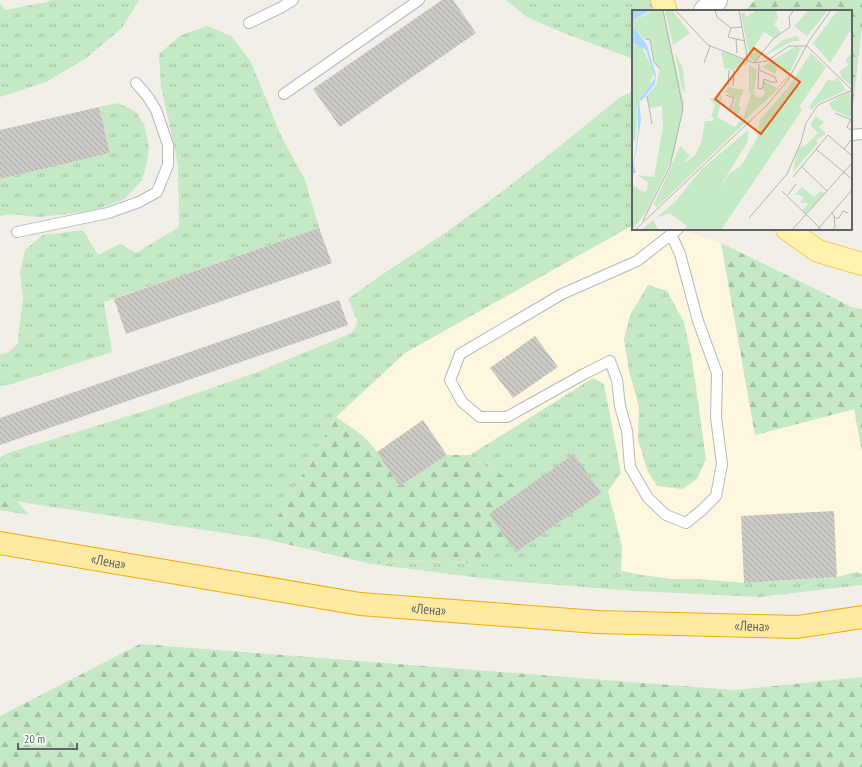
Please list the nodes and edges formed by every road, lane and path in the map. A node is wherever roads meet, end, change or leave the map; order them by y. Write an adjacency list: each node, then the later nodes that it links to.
1 (293, 0): 7 (lane)
2 (419, 0): 9 (lane)
3 (662, 0): 5 (main road)
4 (716, 0): 6 (main road)
5 (666, 10)
6 (706, 10)
7 (250, 23)
8 (136, 83): 13 (lane)
9 (284, 94)
10 (862, 134): 11 (lane)
11 (852, 135)
12 (788, 230): 15 (main road)
13 (17, 232)
14 (674, 232): 14 (lane)
15 (862, 264)
16 (0, 543): 17 (highway, «Лена»)
17 (862, 617)

